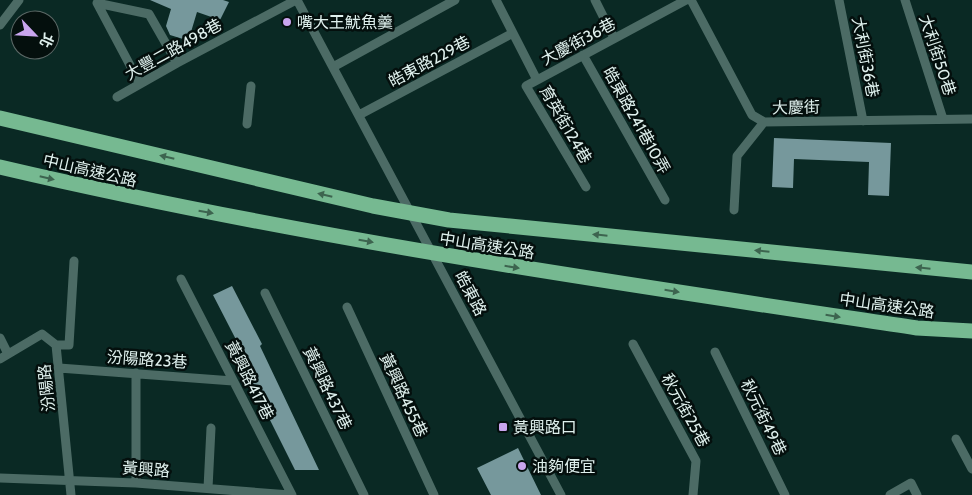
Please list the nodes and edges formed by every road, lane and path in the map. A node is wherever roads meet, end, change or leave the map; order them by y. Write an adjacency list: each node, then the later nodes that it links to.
1 (18, 0): 10 (street)
2 (297, 0): 14 (street, 大豐二路498巷); 15 (street, 皓東路)
3 (455, 0): 15 (street)
4 (496, 0): 11 (street)
5 (595, 0): 12 (street)
6 (686, 0): 12 (street, 大慶街36巷)
7 (691, 0): 25 (street, 大慶街)
8 (839, 0): 24 (street, 大利街36巷)
9 (905, 0): 22 (street, 大利街50巷)
10 (0, 25)
11 (513, 33): 16 (street); 20 (street, 皓東路229巷)
12 (614, 38): 13 (street, 大慶街36巷)
13 (583, 55): 16 (street, 大慶街36巷); 29 (street, 皓東路241巷10弄)
14 (177, 62): 17 (street, 大豐二路498巷); 17 (street)
15 (333, 67): 20 (street, 皓東路)
16 (537, 80): 28 (street, 育英街124巷)
17 (140, 84): 19 (street, 大豐二路498巷)
18 (251, 86): 26 (street)
19 (117, 98)
20 (359, 116): 57 (street, 皓東路)
21 (0, 118): 32 (highway, 中山高速公路, one-way to 21)
22 (943, 119): 23 (street, 大慶街); 24 (street, 大慶街)
23 (972, 119)
24 (863, 121): 25 (street, 大慶街)
25 (764, 122): 30 (street)
26 (247, 124)
27 (0, 167): 36 (highway, 中山高速公路, one-way to 36)
28 (586, 187)
29 (665, 200)
30 (734, 210)
31 (74, 261): 39 (street, 汾陽路)
32 (972, 272)
33 (181, 279): 44 (street, 黃興路417巷)
34 (265, 293): 55 (street, 黃興路437巷)
35 (347, 307): 56 (street, 黃興路455巷)
36 (972, 331)
37 (0, 338): 41 (street)
38 (633, 344): 58 (street, 秋元街25巷)
39 (56, 345): 41 (street); 42 (street, 汾陽路)
40 (715, 352): 59 (street, 秋元街49巷)
41 (4, 356)
42 (59, 368): 43 (street, 汾陽路23巷); 49 (street, 汾陽路)
43 (136, 374): 44 (street, 汾陽路23巷); 50 (street)
44 (233, 381): 54 (street, 黃興路417巷)
45 (211, 428): 51 (street)
46 (956, 439): 47 (street)
47 (972, 469)
48 (0, 478): 49 (street, 黃興路)
49 (70, 480): 50 (street, 黃興路); 53 (street, 汾陽路)
50 (136, 483): 52 (street, 黃興路)
51 (208, 488): 52 (street, 黃興路); 54 (street, 黃興路)
52 (178, 491)
53 (71, 495)
54 (291, 495)
55 (364, 495)
56 (434, 495)
57 (561, 495)
58 (693, 495)
59 (785, 495)
60 (890, 495): 61 (street)
61 (917, 495)

